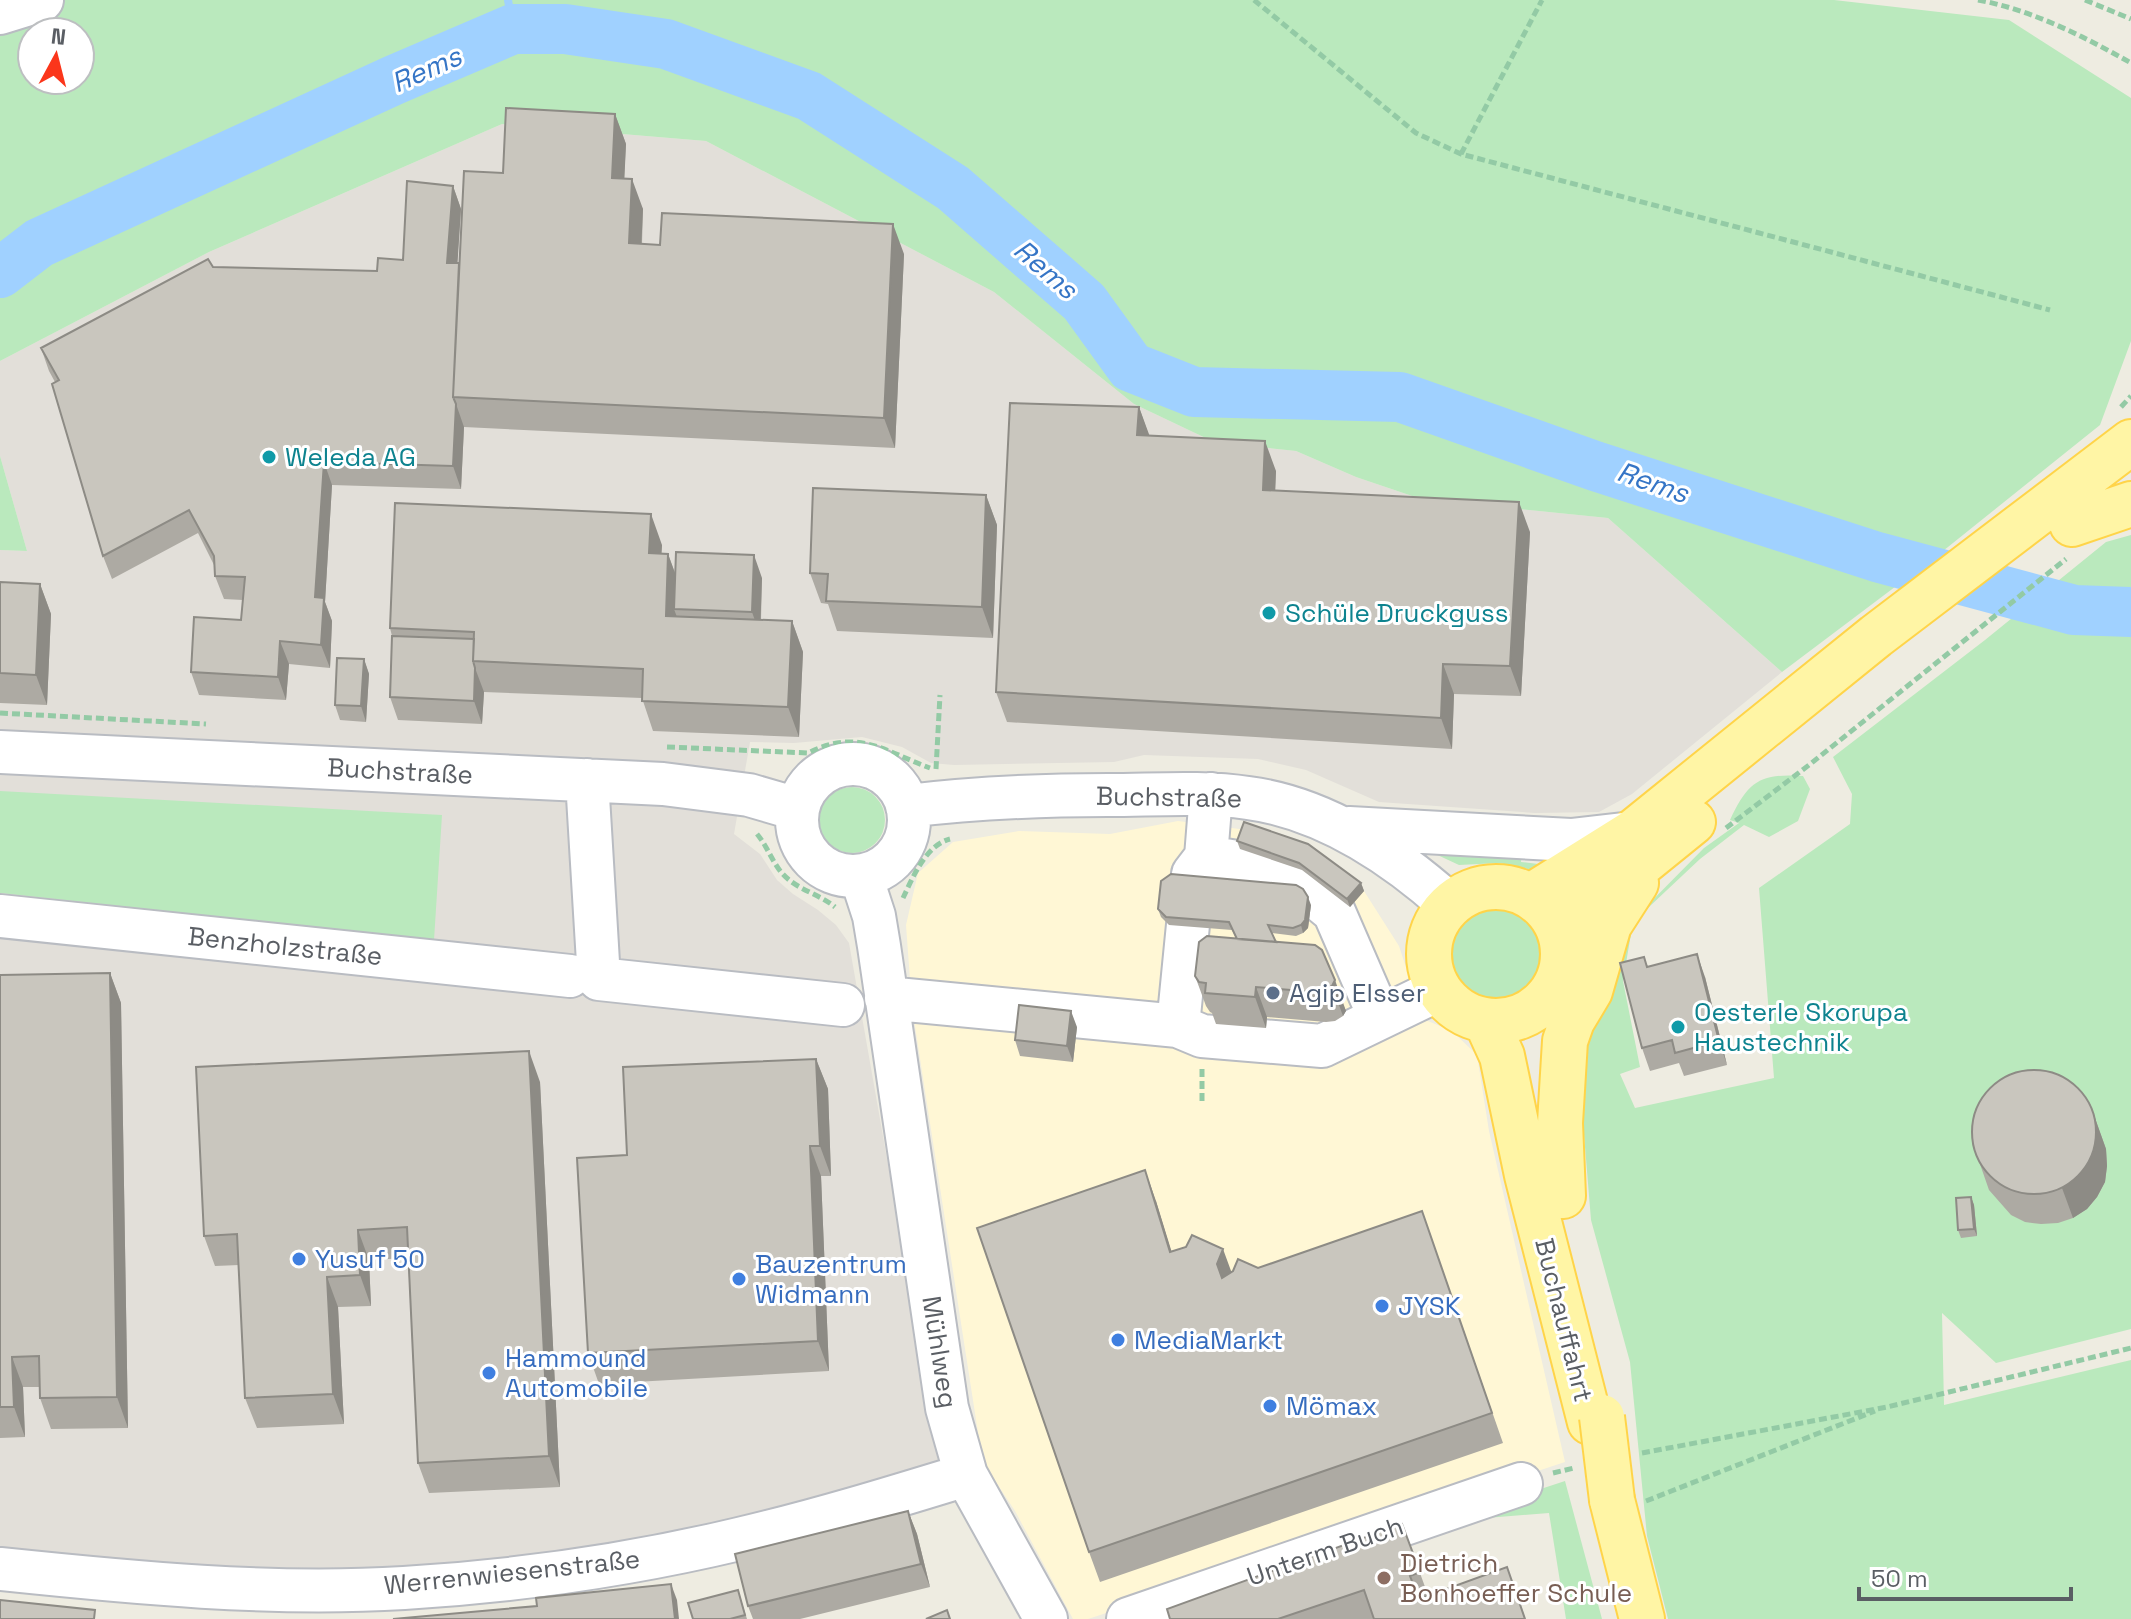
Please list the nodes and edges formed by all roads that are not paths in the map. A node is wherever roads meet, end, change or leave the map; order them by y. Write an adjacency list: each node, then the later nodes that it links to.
1 (42, 0): 2 (street)
2 (0, 13)
3 (2131, 442): 6 (main road)
4 (2131, 480): 6 (main road)
5 (2131, 504): 6 (main road)
6 (2052, 536): 13 (main road)
7 (0, 752): 8 (street, Buchstraße)
8 (587, 780): 11 (street, Buchstraße); 23 (street)
9 (1211, 794): 10 (street, Buchstraße); 12 (street, Buchstraße); 14 (street)
10 (907, 806): 11 (street); 15 (street)
11 (797, 809): 15 (street)
12 (1340, 827): 13 (street); 17 (street, Buchstraße)
13 (1643, 843): 16 (main road); 19 (main road); 27 (main road)
14 (1206, 857): 24 (street); 26 (street)
15 (861, 876): 22 (street, Mühlweg)
16 (1531, 896): 17 (main road); 19 (main road)
17 (1449, 904): 21 (main road)
18 (0, 916): 20 (street, Benzholzstraße)
19 (1563, 947): 25 (main road)
20 (570, 976)
21 (1438, 990): 24 (street); 25 (main road)
22 (886, 998): 26 (street); 29 (street, Mühlweg)
23 (843, 1005)
24 (1380, 1018): 26 (street)
25 (1506, 1018): 27 (main road); 28 (main road, Buchauffahrt)
26 (1178, 1026)
27 (1563, 1196): 28 (main road)
28 (1596, 1420): 34 (main road, bridge)
29 (966, 1475): 31 (street, Werrenwiesenstraße); 32 (street, Mühlweg)
30 (1521, 1484): 33 (street, Unterm Buch)
31 (0, 1569)
32 (1046, 1619)
33 (1128, 1619)
34 (1642, 1619)

